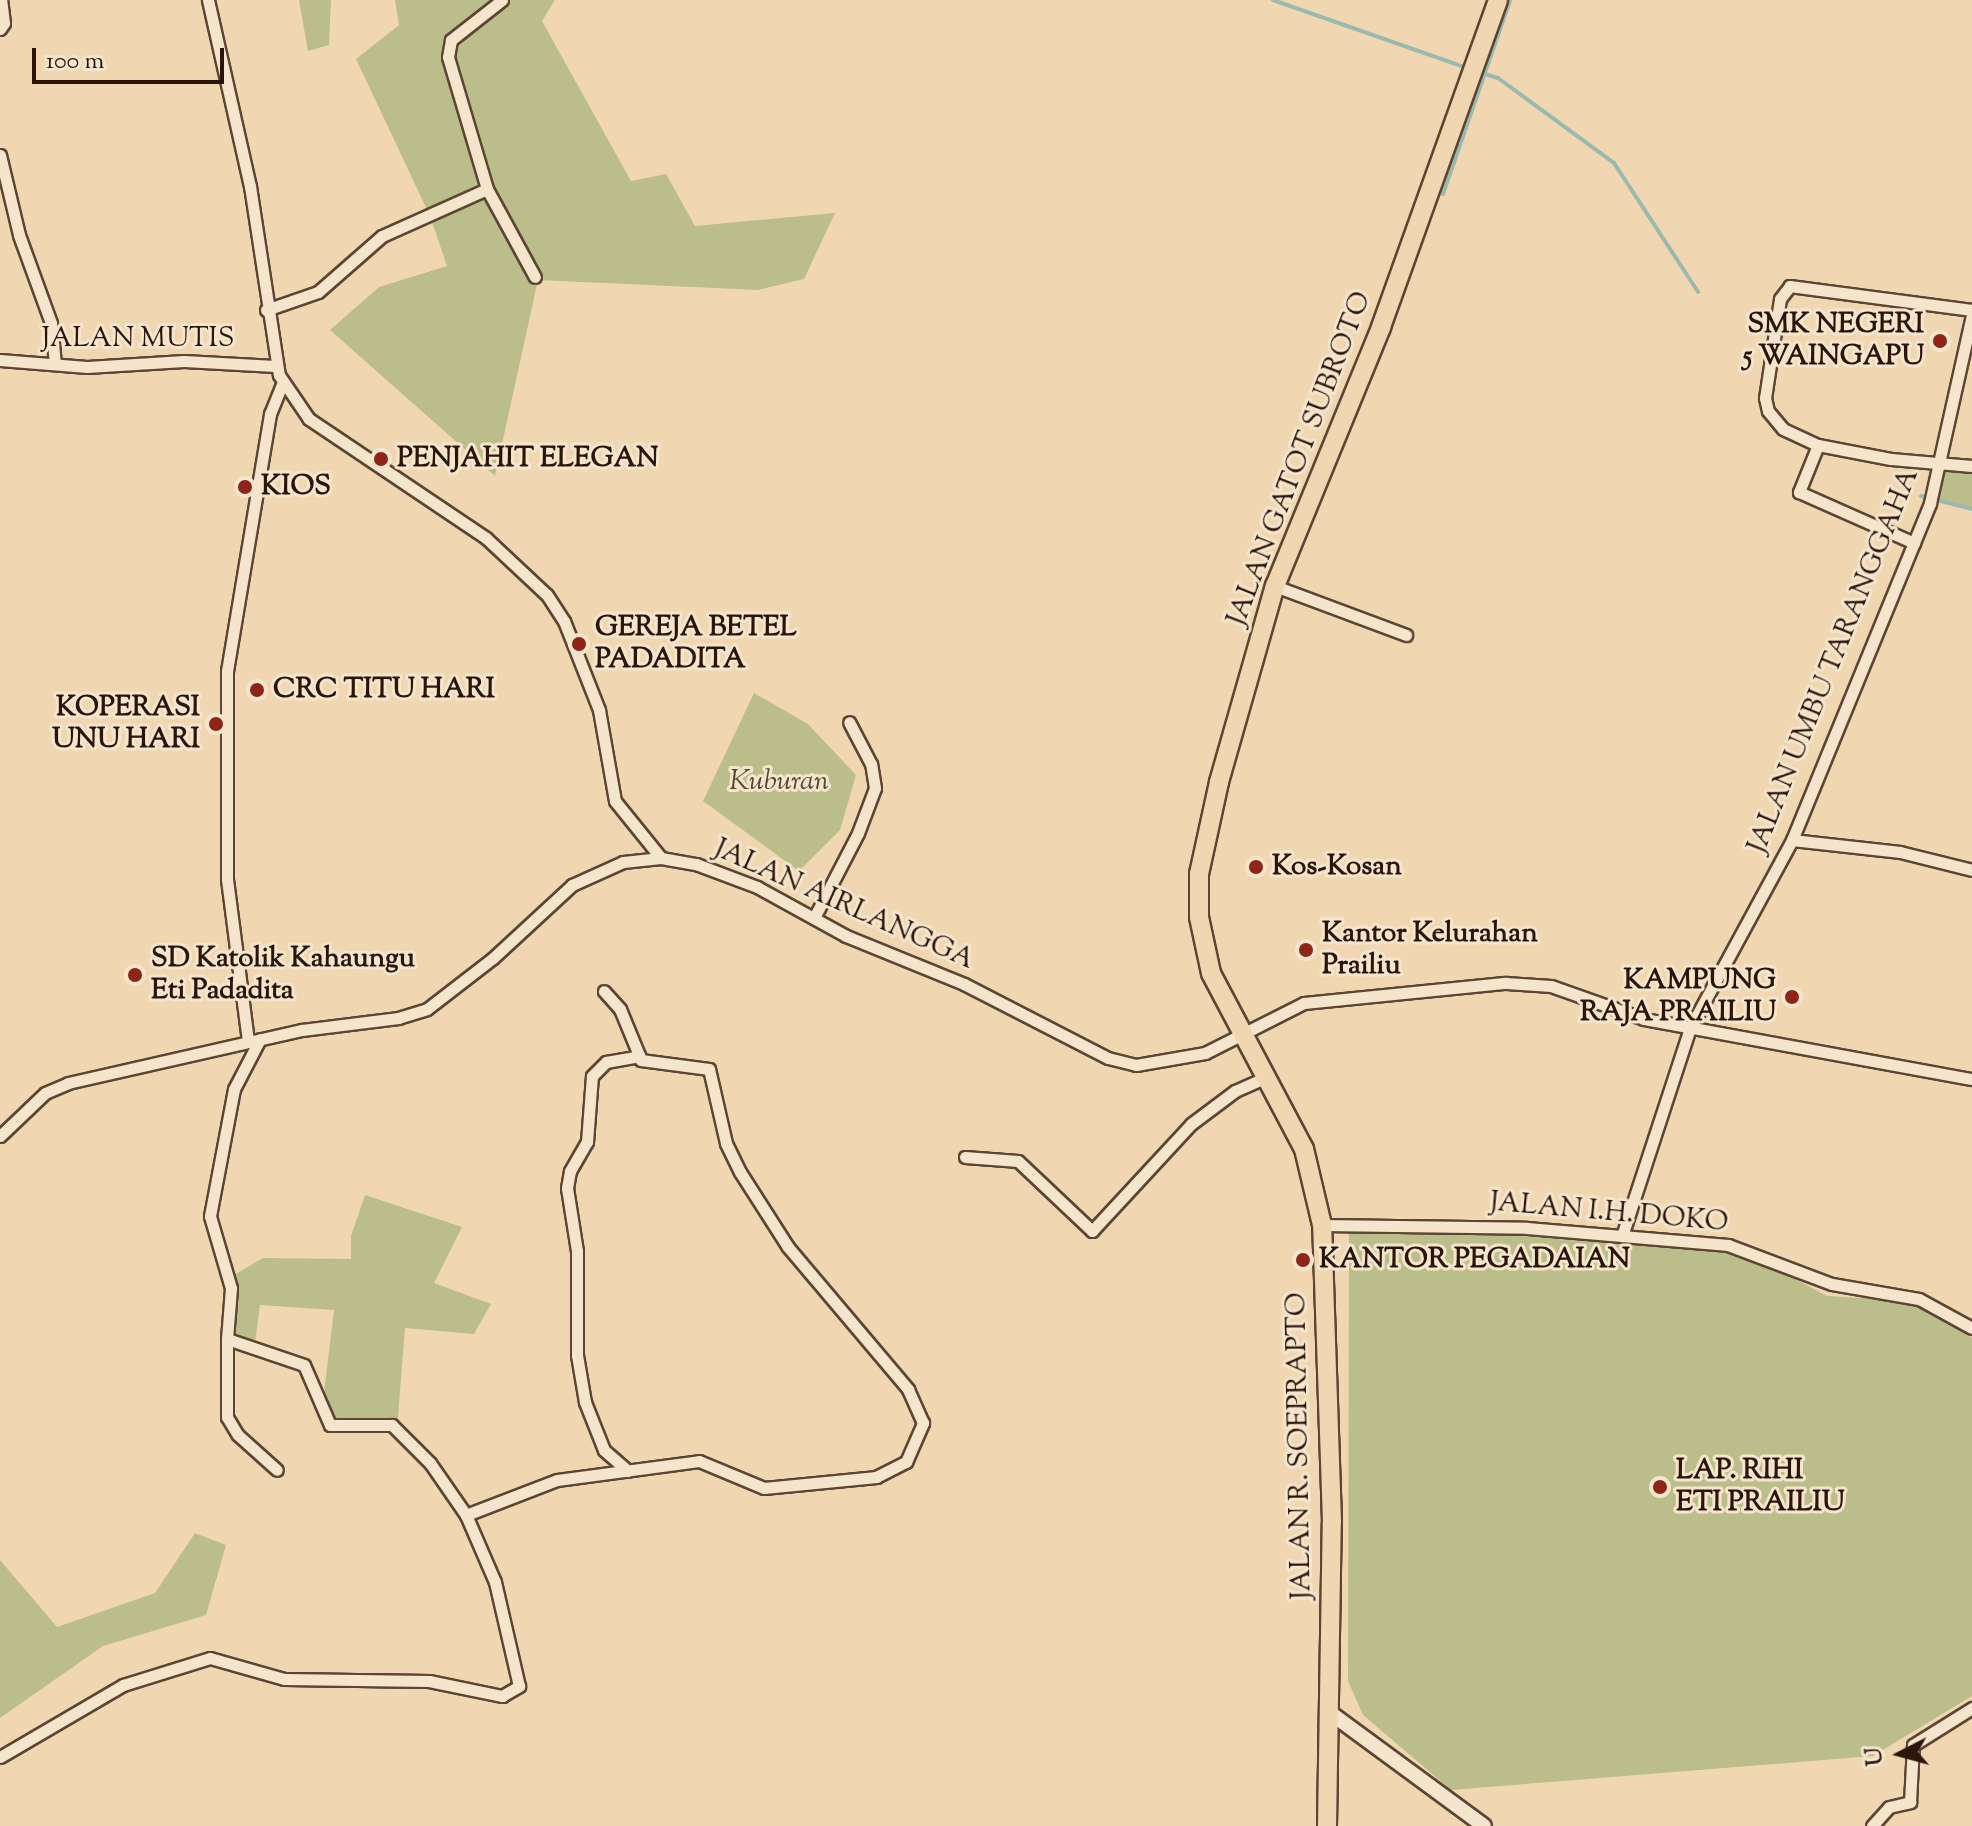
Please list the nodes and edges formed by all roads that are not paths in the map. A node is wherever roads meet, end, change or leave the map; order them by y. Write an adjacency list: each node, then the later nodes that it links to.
1 (1, 0): 5 (street)
2 (208, 0): 9 (street)
3 (502, 0): 7 (street)
4 (1498, 0): 19 (highway, JALAN GATOT SUBROTO)
5 (0, 29)
6 (0, 155): 12 (street)
7 (487, 189): 8 (street); 9 (street)
8 (535, 277)
9 (266, 310): 13 (street)
10 (1972, 313): 15 (street); 16 (street, JALAN UMBU TARANGGAHA)
11 (0, 360): 12 (street, JALAN MUTIS)
12 (55, 364): 13 (street, JALAN MUTIS)
13 (275, 366): 14 (street)
14 (283, 382): 23 (street); 29 (street)
15 (1818, 445): 16 (street); 18 (street)
16 (1940, 465): 17 (street); 18 (street, JALAN UMBU TARANGGAHA)
17 (1972, 466)
18 (1914, 543): 22 (street, JALAN UMBU TARANGGAHA)
19 (1275, 586): 20 (street); 28 (highway, JALAN GATOT SUBROTO)
20 (1406, 635)
21 (849, 722): 25 (street)
22 (1792, 840): 24 (street); 27 (street, JALAN UMBU TARANGGAHA)
23 (661, 858): 25 (street, JALAN AIRLANGGA); 29 (street, JALAN AIRLANGGA)
24 (1972, 870)
25 (815, 916): 28 (street, JALAN AIRLANGGA)
26 (604, 991): 30 (street)
27 (1690, 1028): 28 (street, JALAN AIRLANGGA); 32 (street, JALAN AIRLANGGA); 36 (street, JALAN UMBU TARANGGAHA)
28 (1241, 1035): 31 (highway, JALAN R. SOEPRAPTO)
29 (254, 1040): 33 (street, JALAN AIRLANGGA); 38 (street)
30 (639, 1056): 40 (street); 40 (street)
31 (1266, 1077): 34 (street); 35 (highway, JALAN R. SOEPRAPTO)
32 (1972, 1079)
33 (0, 1136)
34 (965, 1157)
35 (1322, 1225): 36 (street, JALAN I.H. DOKO); 43 (highway, JALAN R. SOEPRAPTO)
36 (1622, 1236): 37 (street, JALAN I.H. DOKO)
37 (1972, 1328)
38 (227, 1339): 39 (street); 41 (street)
39 (277, 1470)
40 (628, 1471): 41 (street)
41 (466, 1515): 44 (street)
42 (1972, 1708): 47 (street)
43 (1329, 1712): 45 (highway, JALAN R. SOEPRAPTO); 46 (street)
44 (0, 1757)
45 (1327, 1826)
46 (1484, 1826)
47 (1872, 1826)

